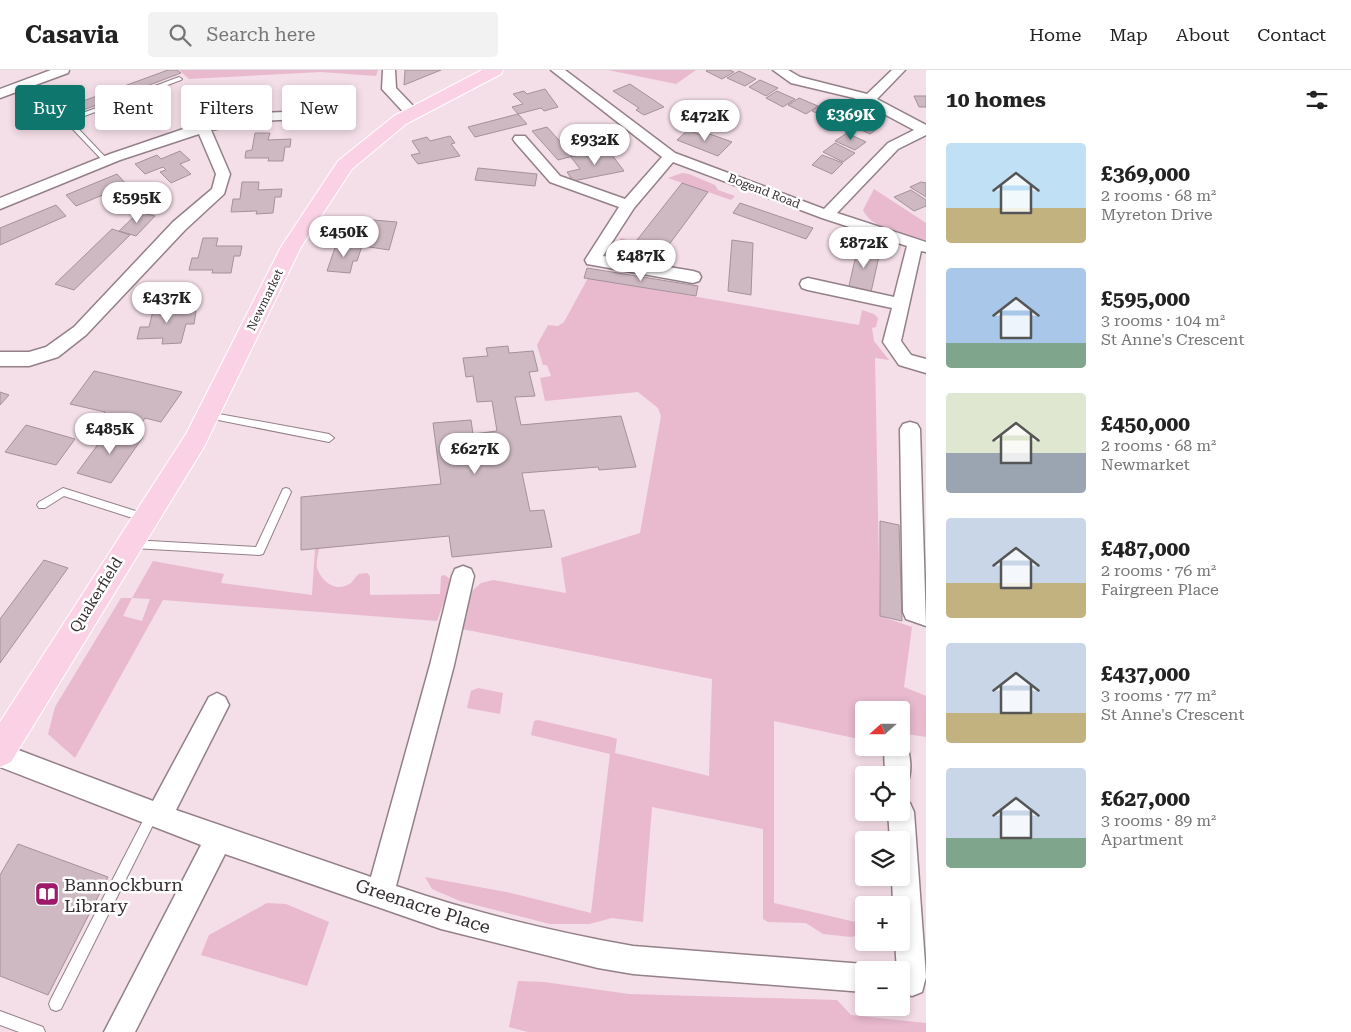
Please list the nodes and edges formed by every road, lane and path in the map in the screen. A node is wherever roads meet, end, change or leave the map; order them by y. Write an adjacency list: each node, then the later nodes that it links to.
1 (63, 70): 8 (street)
2 (389, 70): 10 (street)
3 (495, 70): 10 (main road, Newmarket)
4 (557, 70): 15 (street, Bogend Road)
5 (779, 70): 9 (street)
6 (899, 70): 9 (street)
7 (179, 79): 16 (lane)
8 (0, 94)
9 (870, 100): 13 (street)
10 (412, 113): 26 (main road, Newmarket)
11 (195, 130): 16 (street)
12 (204, 130): 24 (street)
13 (925, 130): 19 (street)
14 (520, 139): 18 (street)
15 (670, 156): 18 (street); 19 (street, Bogend Road)
16 (107, 162): 17 (street)
17 (0, 204)
18 (628, 205): 21 (street)
19 (827, 215): 20 (street, Bogend Road)
20 (921, 245): 23 (street, Bogend Road)
21 (693, 277)
22 (808, 284): 23 (street)
23 (901, 304): 25 (street, Bogend Road)
24 (0, 359)
25 (926, 366)
26 (208, 415): 28 (lane); 29 (main road, Newmarket)
27 (910, 430): 32 (street)
28 (329, 438)
29 (195, 440): 33 (main road, Quakerfield)
30 (286, 492): 34 (lane)
31 (42, 505): 33 (lane)
32 (920, 508): 36 (street)
33 (145, 518): 34 (main road, Quakerfield)
34 (128, 544): 38 (main road, Quakerfield)
35 (463, 576): 42 (street)
36 (926, 616)
37 (217, 705): 39 (street)
38 (0, 753): 39 (street, Greenacre Place)
39 (156, 815): 41 (street, Greenacre Place); 45 (lane)
40 (902, 821): 44 (street)
41 (218, 839): 42 (street, Greenacre Place); 48 (street)
42 (380, 894): 43 (street, Greenacre Place)
43 (855, 977)
44 (913, 982)
45 (56, 1004)
46 (0, 1018): 47 (lane)
47 (38, 1032)
48 (119, 1032)

